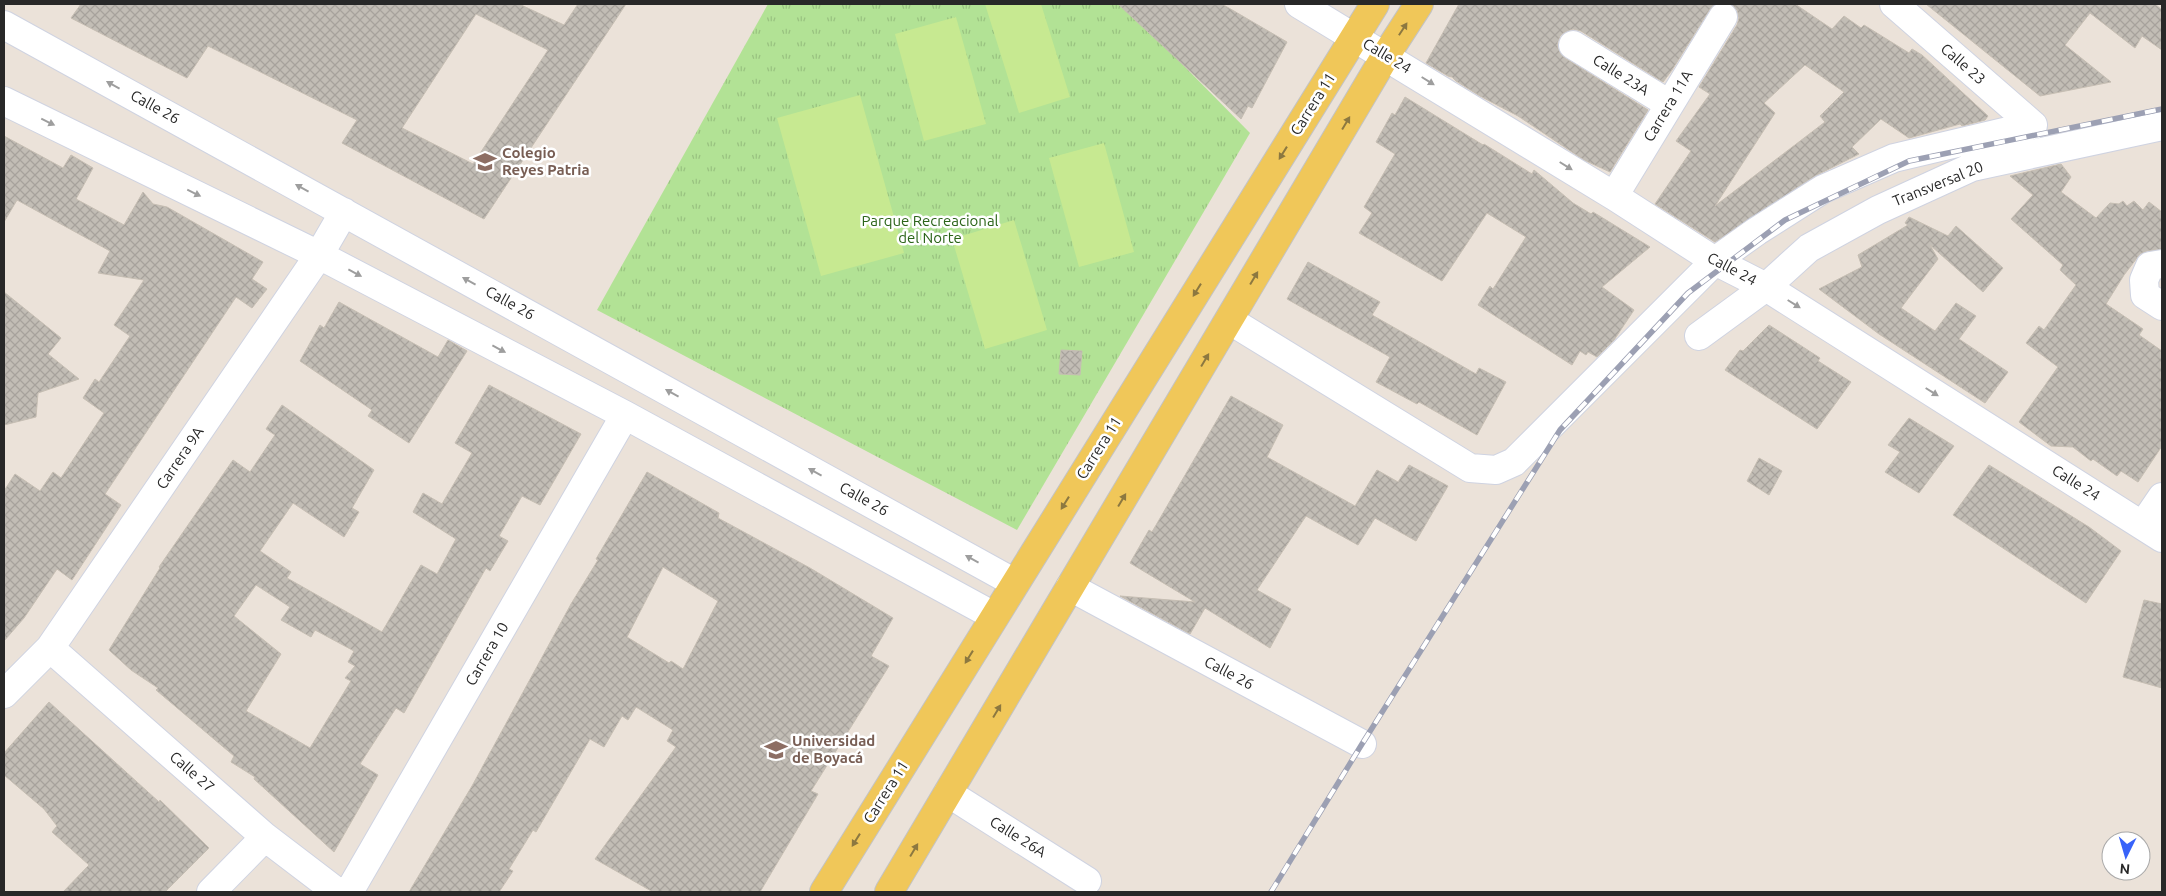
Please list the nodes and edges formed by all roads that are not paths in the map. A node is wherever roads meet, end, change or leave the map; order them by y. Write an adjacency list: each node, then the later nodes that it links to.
1 (1299, 4): 7 (street, Calle 24)
2 (1375, 4): 7 (main road, Carrera 11)
3 (1419, 4): 9 (main road, one-way to 3)
4 (1894, 4): 12 (street, Calle 23)
5 (1723, 17): 11 (street, Carrera 11A)
6 (4, 24): 15 (street, Calle 26, one-way to 6)
7 (1355, 37): 9 (street, Calle 24); 26 (main road, Carrera 11, one-way to 26)
8 (1573, 45): 11 (street, Calle 23A)
9 (1386, 55): 14 (street, Calle 24, one-way to 14); 21 (main road, one-way to 9)
10 (4, 100): 16 (street, one-way to 16)
11 (1669, 104): 14 (street, Carrera 11A)
12 (2033, 125): 17 (street, Transversal 20)
13 (2162, 126): 19 (street, Transversal 20)
14 (1614, 196): 17 (street, Calle 24)
15 (344, 212): 16 (street, Carrera 9A); 26 (street, Calle 26, one-way to 15)
16 (319, 255): 23 (street, one-way to 23); 29 (street, Carrera 9A)
17 (1715, 261): 19 (street, Calle 24); 21 (street, Transversal 20)
18 (2162, 264): 20 (street)
19 (1766, 287): 22 (street); 25 (street, Calle 24, one-way to 25)
20 (2162, 306)
21 (1229, 320): 27 (main road, one-way to 21)
22 (1699, 336)
23 (625, 415): 28 (street); 37 (street, Carrera 10)
24 (2162, 497): 25 (street)
25 (2152, 532)
26 (1015, 583): 28 (main road, Carrera 11)
27 (1070, 587): 31 (street, Calle 26); 32 (main road, one-way to 27)
28 (994, 616): 38 (main road, Carrera 11, one-way to 38)
29 (50, 648): 30 (street, Carrera 9A); 33 (street, Calle 27)
30 (4, 694)
31 (1362, 744)
32 (948, 793): 34 (street, Calle 26A); 39 (main road, one-way to 32)
33 (266, 837): 35 (street); 36 (street, Calle 27)
34 (1087, 881)
35 (211, 892)
36 (337, 892)
37 (349, 892)
38 (824, 892)
39 (889, 892)

